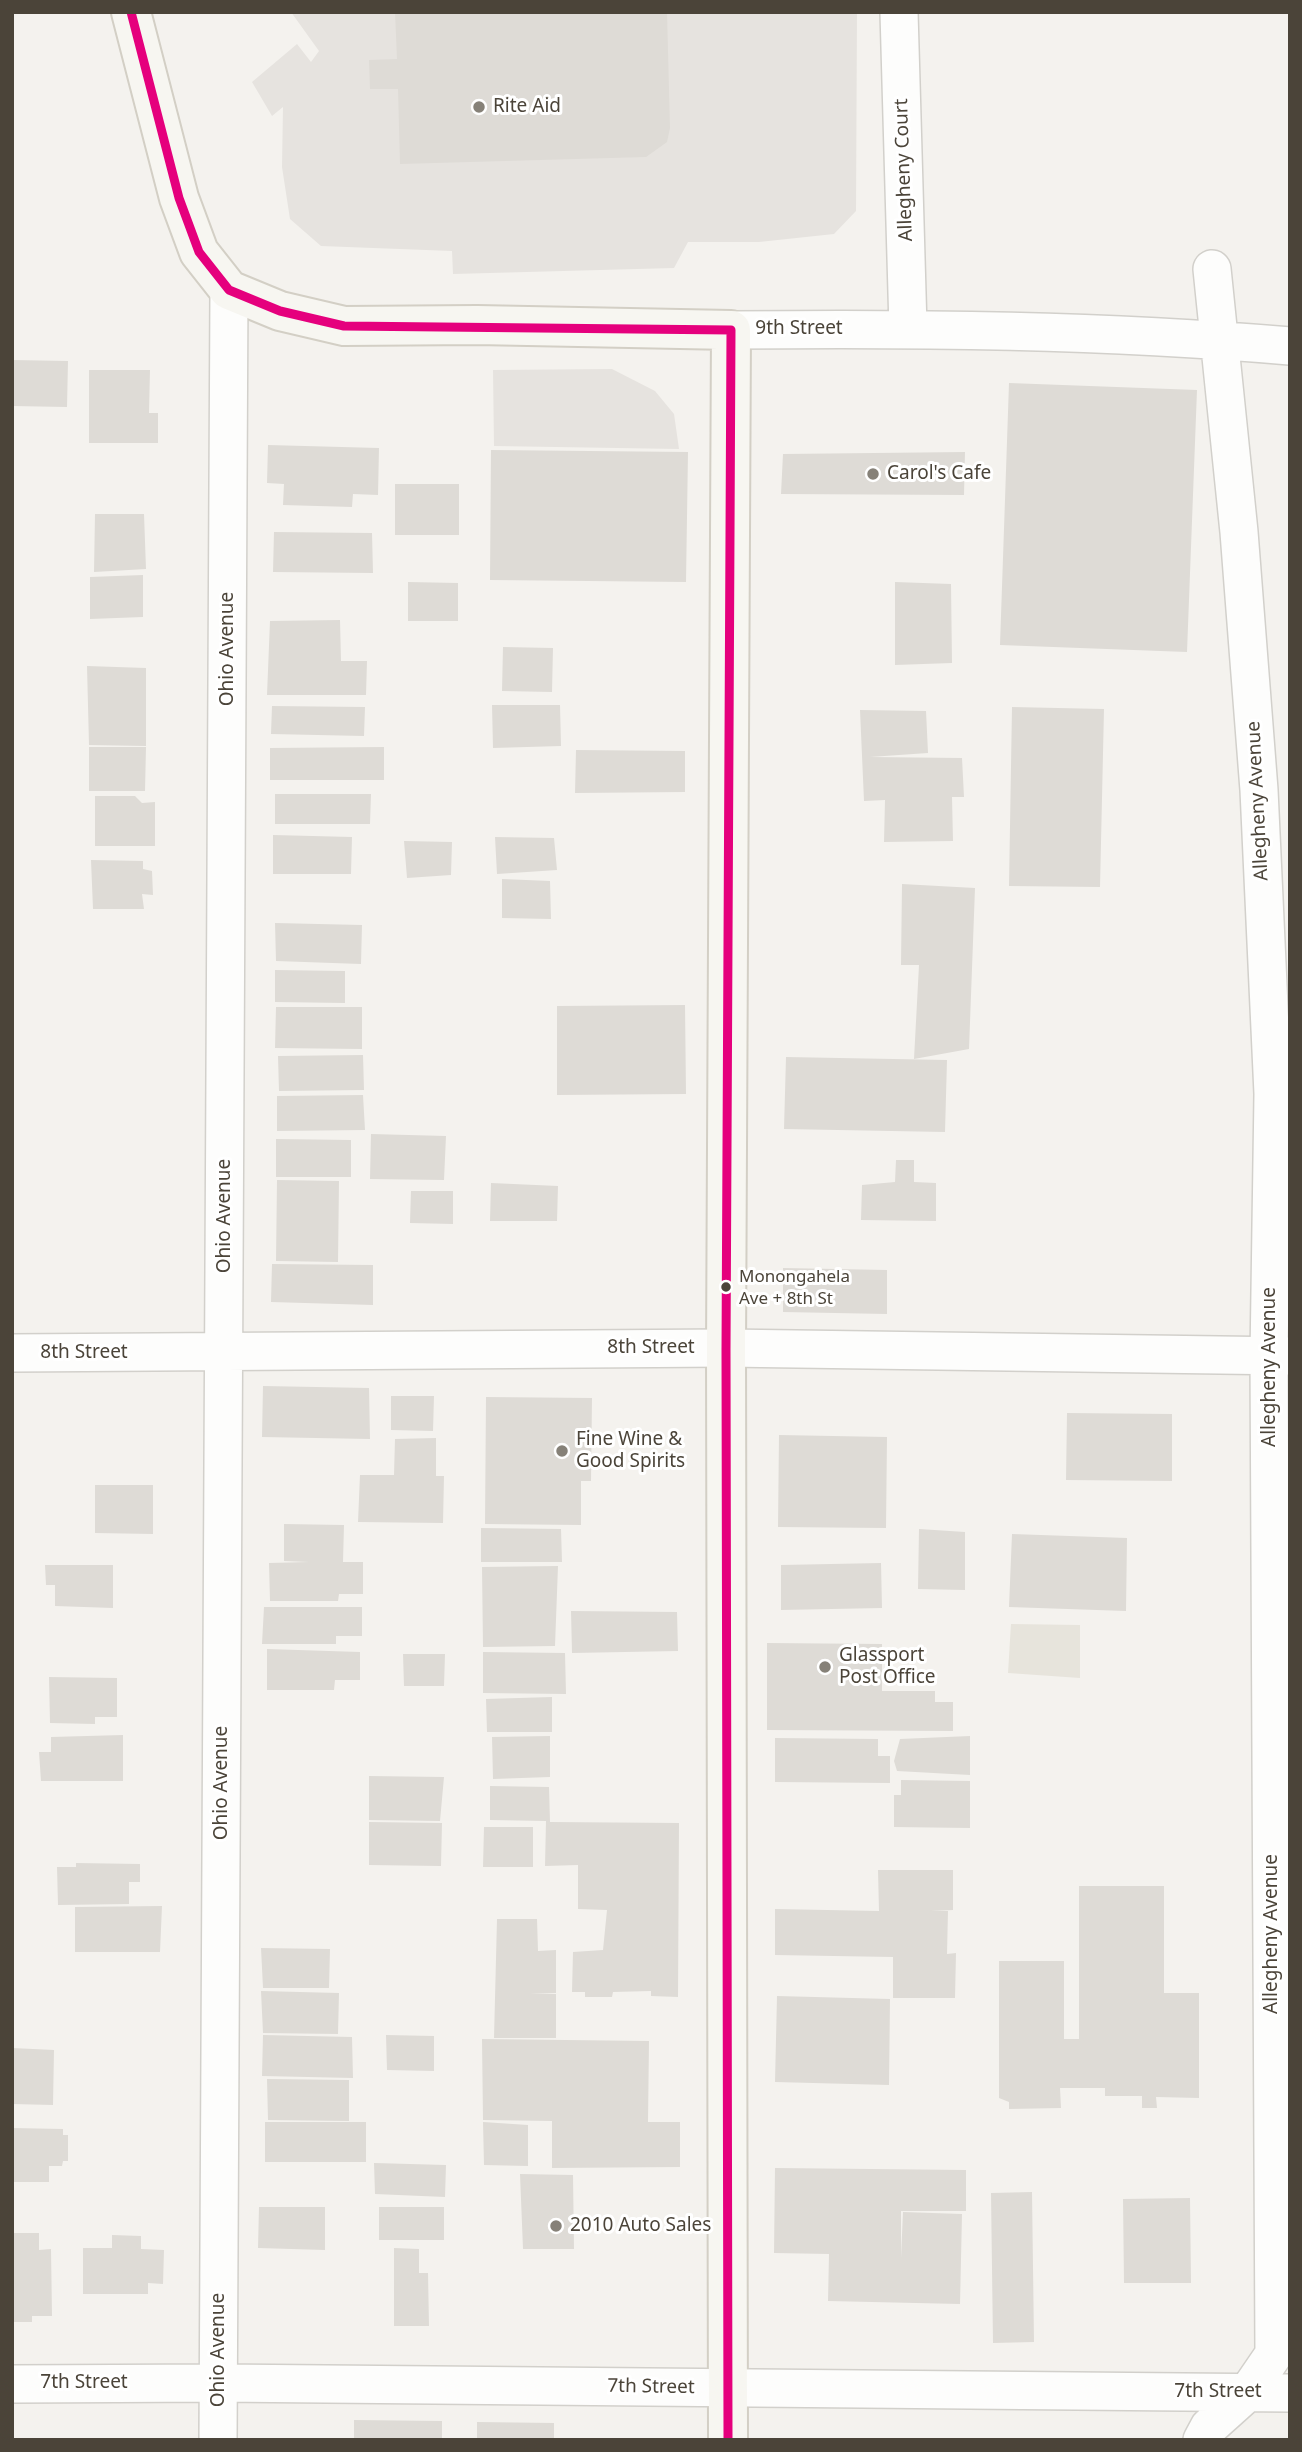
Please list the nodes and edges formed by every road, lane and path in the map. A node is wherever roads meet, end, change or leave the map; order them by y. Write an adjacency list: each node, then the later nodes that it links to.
1 (131, 12): 4 (main road)
2 (899, 12): 5 (street, Allegheny Court)
3 (1212, 270): 7 (street, Allegheny Avenue)
4 (229, 290): 6 (main road, 9th Street); 11 (street, Ohio Avenue)
5 (908, 328): 6 (street, 9th Street); 7 (street, 9th Street)
6 (731, 330): 9 (main road)
7 (1219, 340): 8 (street, 9th Street); 12 (street, Allegheny Avenue)
8 (1290, 346)
9 (726, 1348): 11 (street, 8th Street); 12 (street, 8th Street); 15 (main road)
10 (12, 1353): 11 (street, 8th Street)
11 (225, 1353): 13 (street, Ohio Avenue)
12 (1279, 1356): 16 (street, Allegheny Avenue)
13 (219, 2382): 14 (street, 7th Street); 15 (street, 7th Street); 18 (street, Ohio Avenue)
14 (12, 2384)
15 (729, 2388): 16 (street, 7th Street); 19 (main road)
16 (1248, 2392): 17 (street, 7th Street); 20 (street, Allegheny Avenue)
17 (1290, 2393)
18 (218, 2440)
19 (728, 2440)
20 (1202, 2440)

